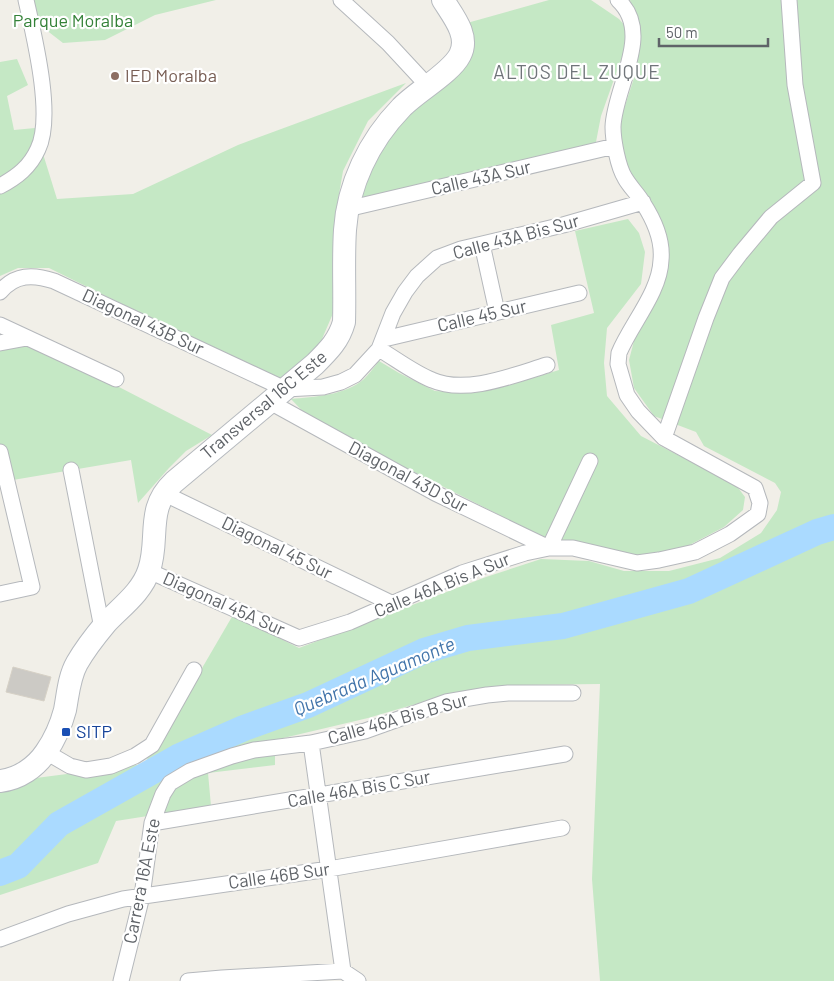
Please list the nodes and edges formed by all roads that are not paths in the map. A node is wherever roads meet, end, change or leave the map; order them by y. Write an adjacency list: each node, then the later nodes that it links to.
1 (26, 0): 8 (street)
2 (341, 0): 6 (street)
3 (443, 0): 6 (street, Transversal 16C Este)
4 (618, 0): 7 (street)
5 (789, 0): 22 (street)
6 (428, 85): 10 (street, Transversal 16C Este)
7 (615, 146): 9 (street); 10 (street, Calle 43A Sur)
8 (0, 186)
9 (643, 202): 11 (street, Calle 43A Bis Sur); 22 (street)
10 (348, 209): 21 (street, Transversal 16C Este)
11 (482, 244): 14 (street); 18 (street, Calle 43A Bis Sur)
12 (0, 292): 21 (street, Diagonal 43B Sur)
13 (580, 292): 14 (street, Calle 45 Sur)
14 (497, 312): 18 (street, Calle 45 Sur)
15 (0, 325): 16 (street)
16 (27, 338): 17 (street); 20 (street)
17 (0, 343)
18 (382, 344): 19 (street); 21 (street)
19 (548, 365)
20 (116, 379)
21 (277, 395): 26 (street, Transversal 16C Este); 27 (street, Diagonal 43D Sur)
22 (664, 438): 27 (street, Calle 46A Bis A Sur)
23 (0, 452): 29 (street)
24 (590, 461): 27 (street)
25 (71, 470): 31 (street)
26 (163, 493): 28 (street, Transversal 16C Este); 30 (street, Diagonal 45 Sur)
27 (549, 548): 30 (street, Calle 46A Bis A Sur)
28 (149, 570): 31 (street, Transversal 16C Este); 32 (street, Diagonal 45A Sur)
29 (0, 594)
30 (391, 603): 32 (street, Calle 46A Bis A Sur)
31 (102, 628): 36 (street, Transversal 16C Este)
32 (299, 638)
33 (194, 670): 36 (street)
34 (574, 693): 35 (street, Calle 46A Bis B Sur)
35 (311, 743): 39 (street, Calle 46A Bis B Sur); 40 (street)
36 (46, 752): 38 (street)
37 (565, 754): 40 (street, Calle 46A Bis C Sur)
38 (0, 782)
39 (170, 783): 41 (street, Carrera 16A Este)
40 (318, 796): 41 (street, Calle 46A Bis C Sur); 43 (street)
41 (152, 823): 44 (street, Carrera 16A Este)
42 (562, 828): 43 (street, Calle 46B Sur)
43 (329, 869): 44 (street, Calle 46B Sur); 46 (street)
44 (142, 896): 45 (street, Calle 46B Sur); 47 (street, Carrera 16A Este)
45 (0, 939)
46 (343, 971): 48 (street); 49 (street)
47 (121, 981)
48 (188, 981)
49 (358, 981)

